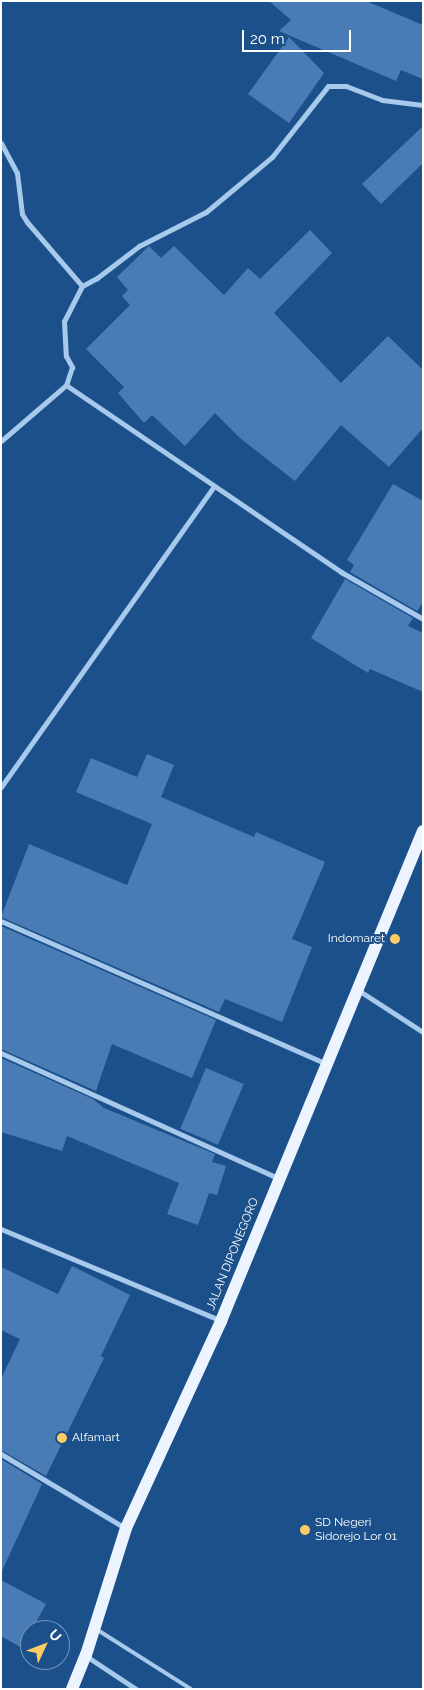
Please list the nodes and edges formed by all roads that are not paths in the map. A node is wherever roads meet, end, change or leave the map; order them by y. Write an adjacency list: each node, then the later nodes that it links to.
1 (423, 105): 3 (street)
2 (1, 143): 3 (street)
3 (82, 286): 4 (street)
4 (66, 385): 5 (street); 6 (street)
5 (1, 441)
6 (214, 486): 7 (street); 8 (street)
7 (423, 619)
8 (1, 787)
9 (423, 831): 11 (main road, JALAN DIPONEGORO)
10 (1, 921): 14 (street)
11 (356, 989): 12 (street); 14 (main road, JALAN DIPONEGORO)
12 (423, 1032)
13 (1, 1053): 15 (street)
14 (325, 1063): 15 (main road, JALAN DIPONEGORO)
15 (278, 1178): 17 (main road, JALAN DIPONEGORO)
16 (1, 1229): 17 (street)
17 (221, 1320): 19 (main road, JALAN DIPONEGORO)
18 (1, 1454): 19 (street)
19 (126, 1528): 20 (main road, JALAN DIPONEGORO)
20 (94, 1628): 21 (main road, JALAN DIPONEGORO); 24 (lane)
21 (86, 1656): 22 (main road, JALAN DIPONEGORO); 23 (street)
22 (72, 1689)
23 (136, 1689)
24 (191, 1689)

